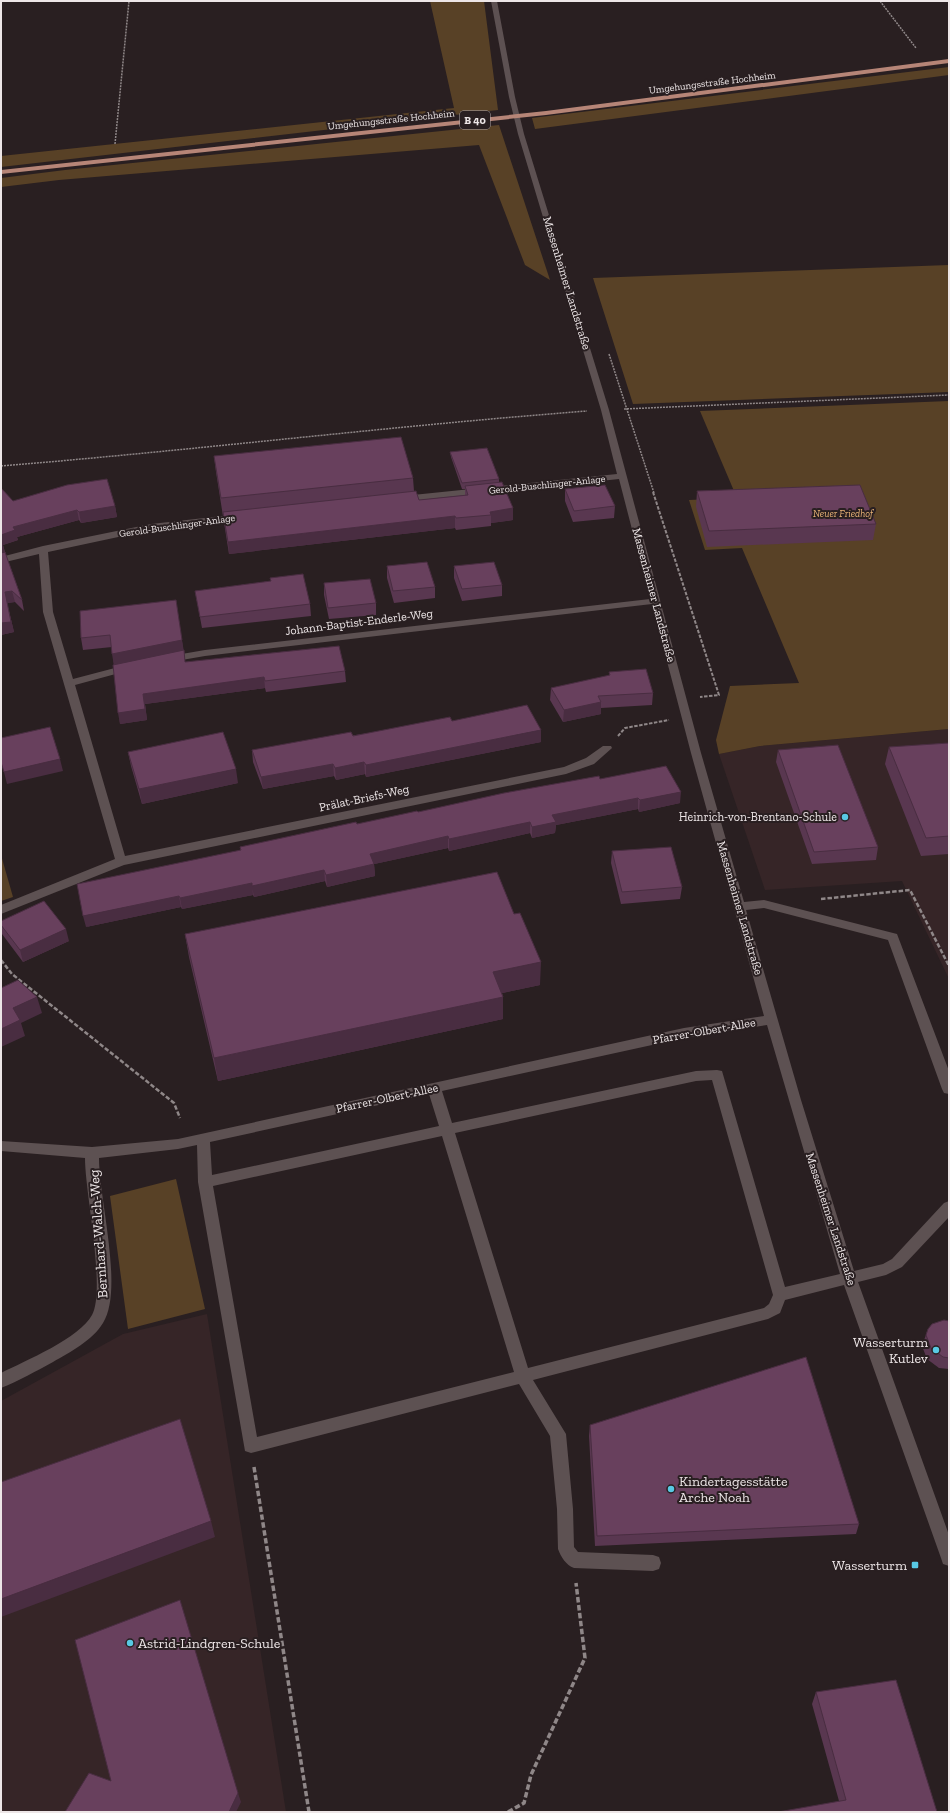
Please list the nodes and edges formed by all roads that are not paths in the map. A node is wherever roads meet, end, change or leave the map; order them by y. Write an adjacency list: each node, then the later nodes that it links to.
1 (494, 1): 4 (street, Massenheimer Landstraße)
2 (949, 61): 3 (main road, Umgehungsstraße Hochheim / B 40)
3 (1, 172)
4 (622, 476): 5 (street, Gerold-Buschlinger-Anlage); 9 (street, Massenheimer Landstraße)
5 (390, 500)
6 (250, 516): 7 (street, Gerold-Buschlinger-Anlage)
7 (43, 549): 8 (street, Gerold-Buschlinger-Anlage); 12 (street)
8 (1, 560)
9 (655, 601): 10 (street, Johann-Baptist-Enderle-Weg); 15 (street, Massenheimer Landstraße)
10 (156, 662)
11 (141, 665): 12 (street)
12 (69, 683): 14 (street)
13 (607, 748): 14 (street, Prälat-Briefs-Weg)
14 (121, 861): 16 (street)
15 (739, 907): 17 (street, Massenheimer Landstraße); 19 (street)
16 (1, 910)
17 (771, 1020): 18 (street, Pfarrer-Olbert-Allee); 26 (street, Massenheimer Landstraße)
18 (434, 1088): 20 (street); 21 (street, Pfarrer-Olbert-Allee)
19 (949, 1089)
20 (447, 1130): 24 (street); 27 (street); 28 (street)
21 (203, 1138): 23 (street, Pfarrer-Olbert-Allee); 24 (street)
22 (1, 1146): 23 (street, Pfarrer-Olbert-Allee)
23 (92, 1153): 29 (street, Bernhard-Walch-Weg)
24 (205, 1182): 28 (street)
25 (949, 1208): 26 (street)
26 (849, 1278): 27 (street); 30 (street, Massenheimer Landstraße)
27 (780, 1295): 28 (street)
28 (523, 1377): 31 (street)
29 (1, 1381)
30 (949, 1558)
31 (653, 1563)

